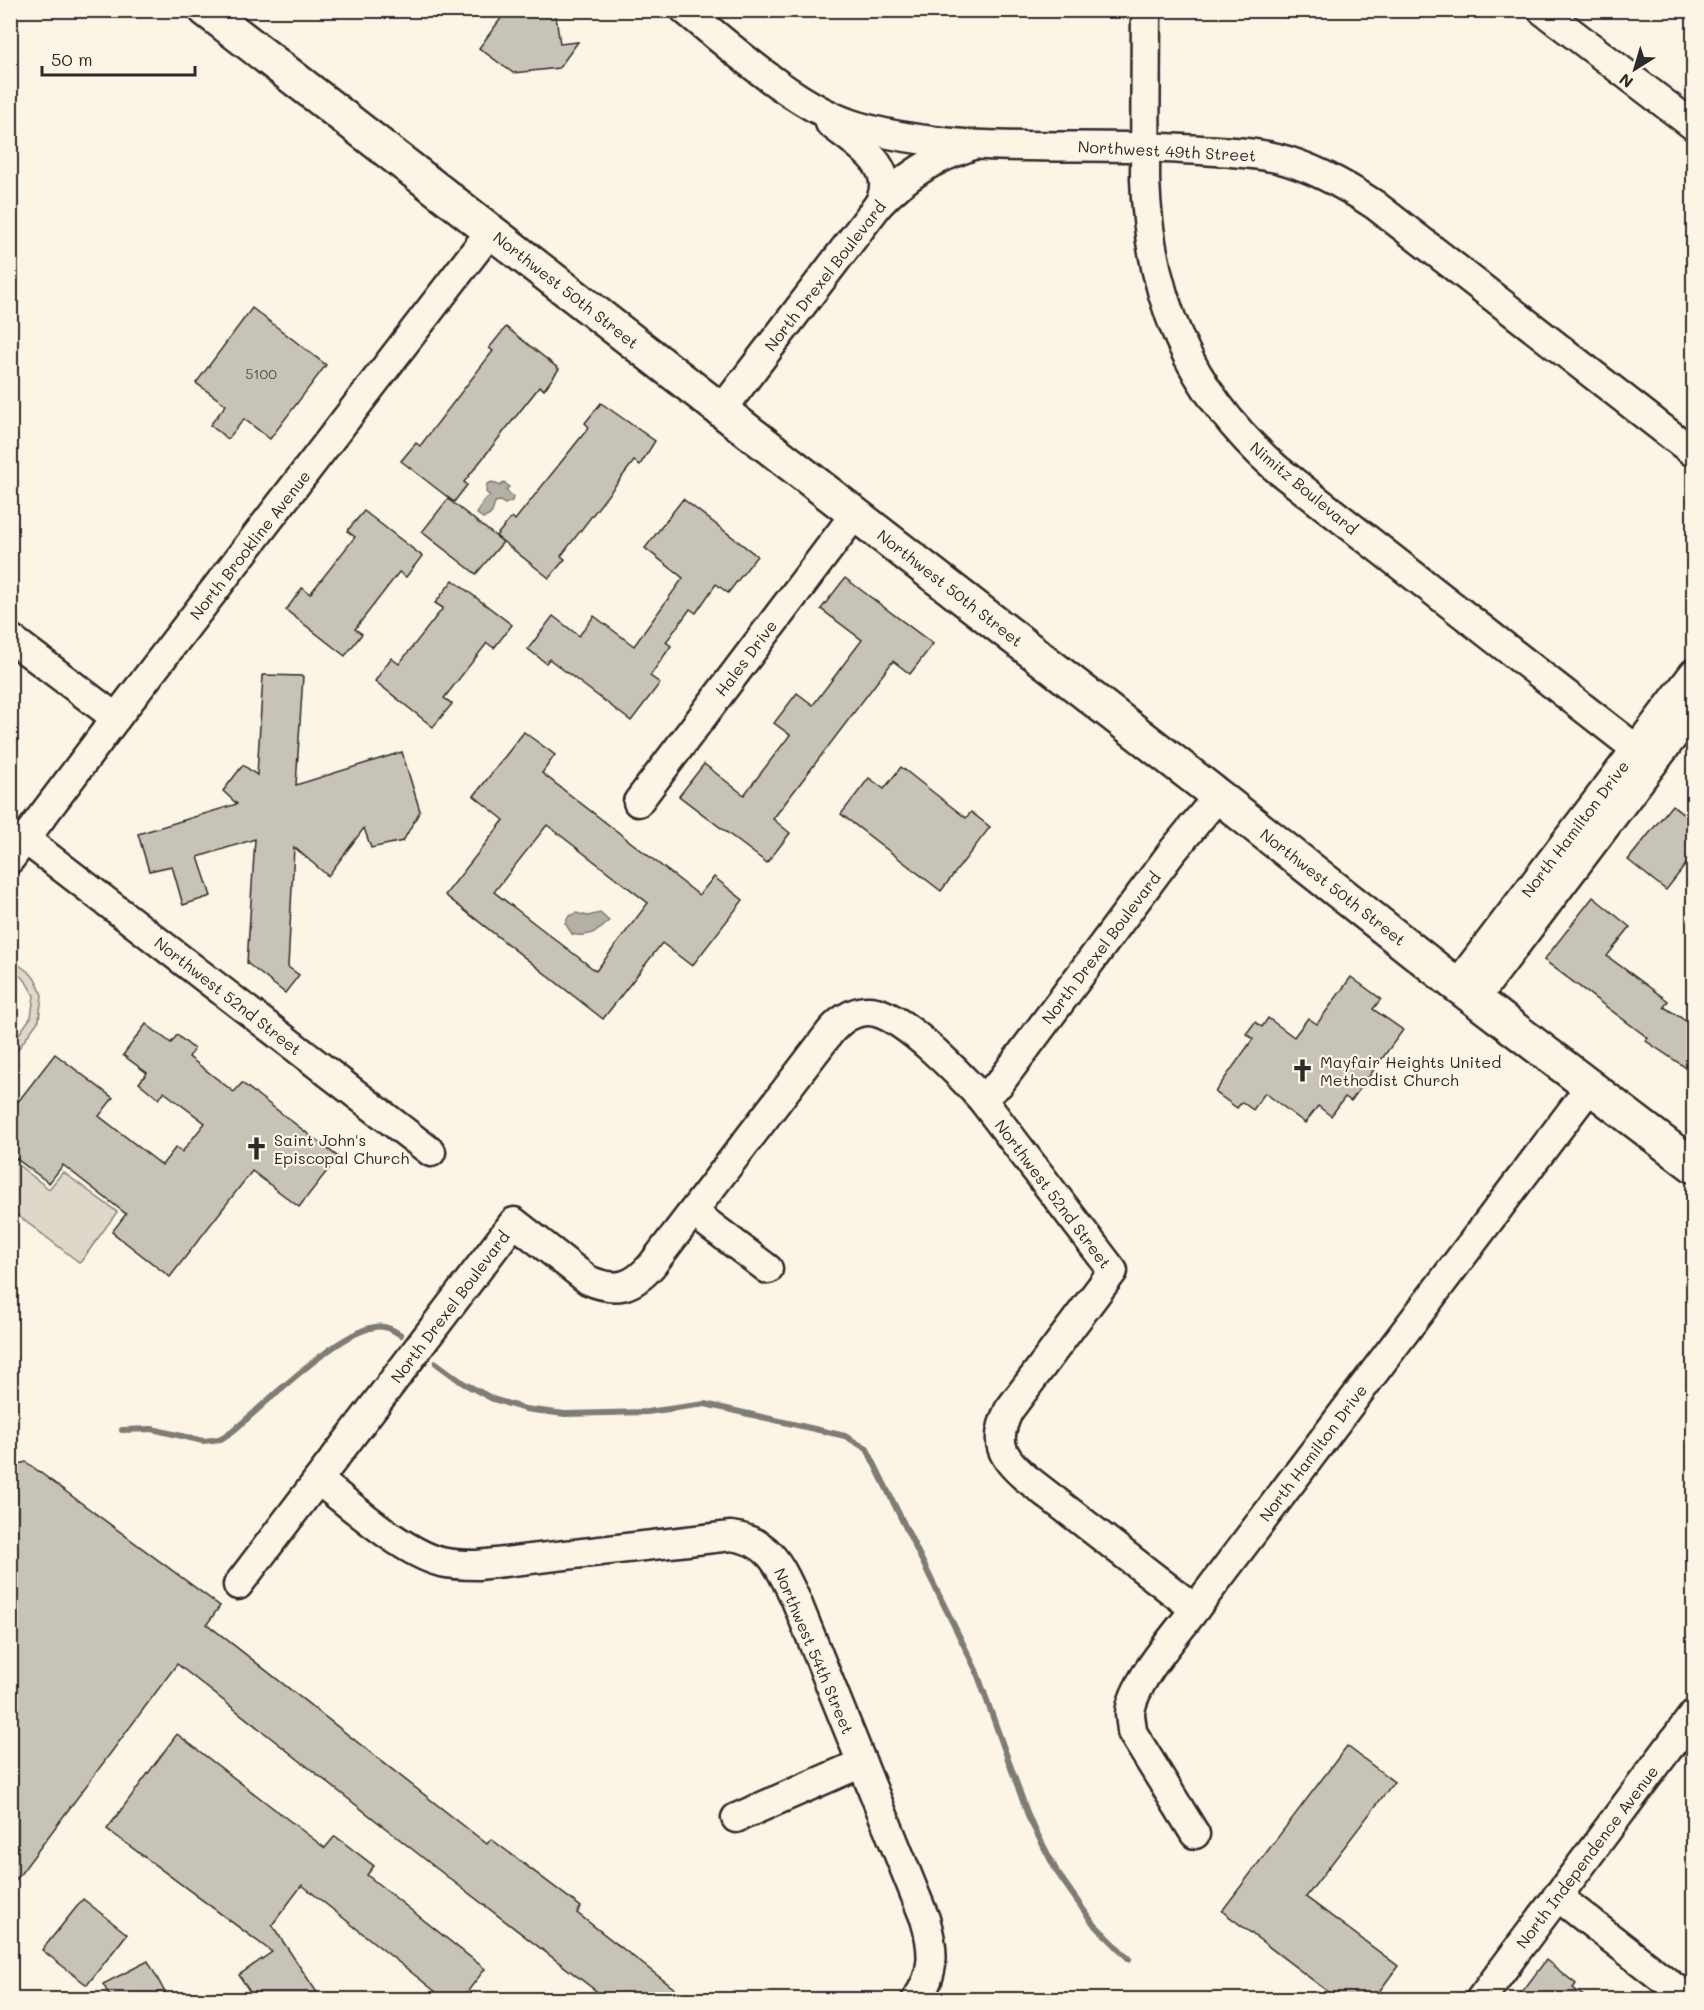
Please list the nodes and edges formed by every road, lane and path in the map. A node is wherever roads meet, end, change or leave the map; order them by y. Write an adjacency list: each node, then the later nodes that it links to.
1 (206, 10): 10 (main road, Northwest 50th Street)
2 (685, 10): 5 (street, Northwest 49th Street)
3 (1146, 10): 8 (street, Nimitz Boulevard)
4 (1542, 10): 6 (street)
5 (803, 101): 7 (street, Northwest 49th Street); 9 (street, Northwest 49th Street)
6 (1694, 126)
7 (976, 144): 8 (street, Northwest 49th Street); 9 (street, North Drexel Boulevard)
8 (1146, 148): 12 (street, Northwest 49th Street); 18 (street, Nimitz Boulevard)
9 (879, 204): 11 (street, North Drexel Boulevard)
10 (490, 232): 11 (main road, Northwest 50th Street); 17 (street, North Brookline Avenue)
11 (722, 411): 13 (main road, Northwest 50th Street)
12 (1694, 453)
13 (855, 514): 19 (main road, Northwest 50th Street); 20 (street, Hales Drive)
14 (10, 638): 17 (street)
15 (1694, 673): 16 (street, North Hamilton Drive)
16 (1687, 705): 18 (street, North Hamilton Drive); 22 (street, North Hamilton Drive)
17 (116, 718): 21 (street, North Brookline Avenue)
18 (1636, 749): 22 (street, North Hamilton Drive)
19 (1218, 795): 22 (main road, Northwest 50th Street); 25 (street, North Drexel Boulevard)
20 (638, 802)
21 (18, 849): 26 (street, Northwest 52nd Street)
22 (1466, 992): 24 (main road, Northwest 50th Street)
23 (858, 1012): 25 (street, Northwest 52nd Street); 28 (street, North Drexel Boulevard)
24 (1590, 1088): 27 (main road, Northwest 50th Street); 32 (street, North Hamilton Drive)
25 (981, 1098): 32 (street, Northwest 52nd Street)
26 (431, 1152)
27 (1694, 1166)
28 (693, 1213): 29 (street); 30 (street, North Drexel Boulevard)
29 (768, 1269)
30 (318, 1480): 31 (street, North Drexel Boulevard); 34 (street, Northwest 54th Street)
31 (238, 1585)
32 (1195, 1610): 36 (street, North Hamilton Drive)
33 (1694, 1714): 37 (street, North Independence Avenue)
34 (862, 1763): 35 (street); 38 (street, Northwest 54th Street)
35 (736, 1818)
36 (1195, 1834)
37 (1557, 1896): 39 (street, North Independence Avenue); 40 (street)
38 (916, 2000)
39 (1480, 2000)
40 (1690, 2000)

